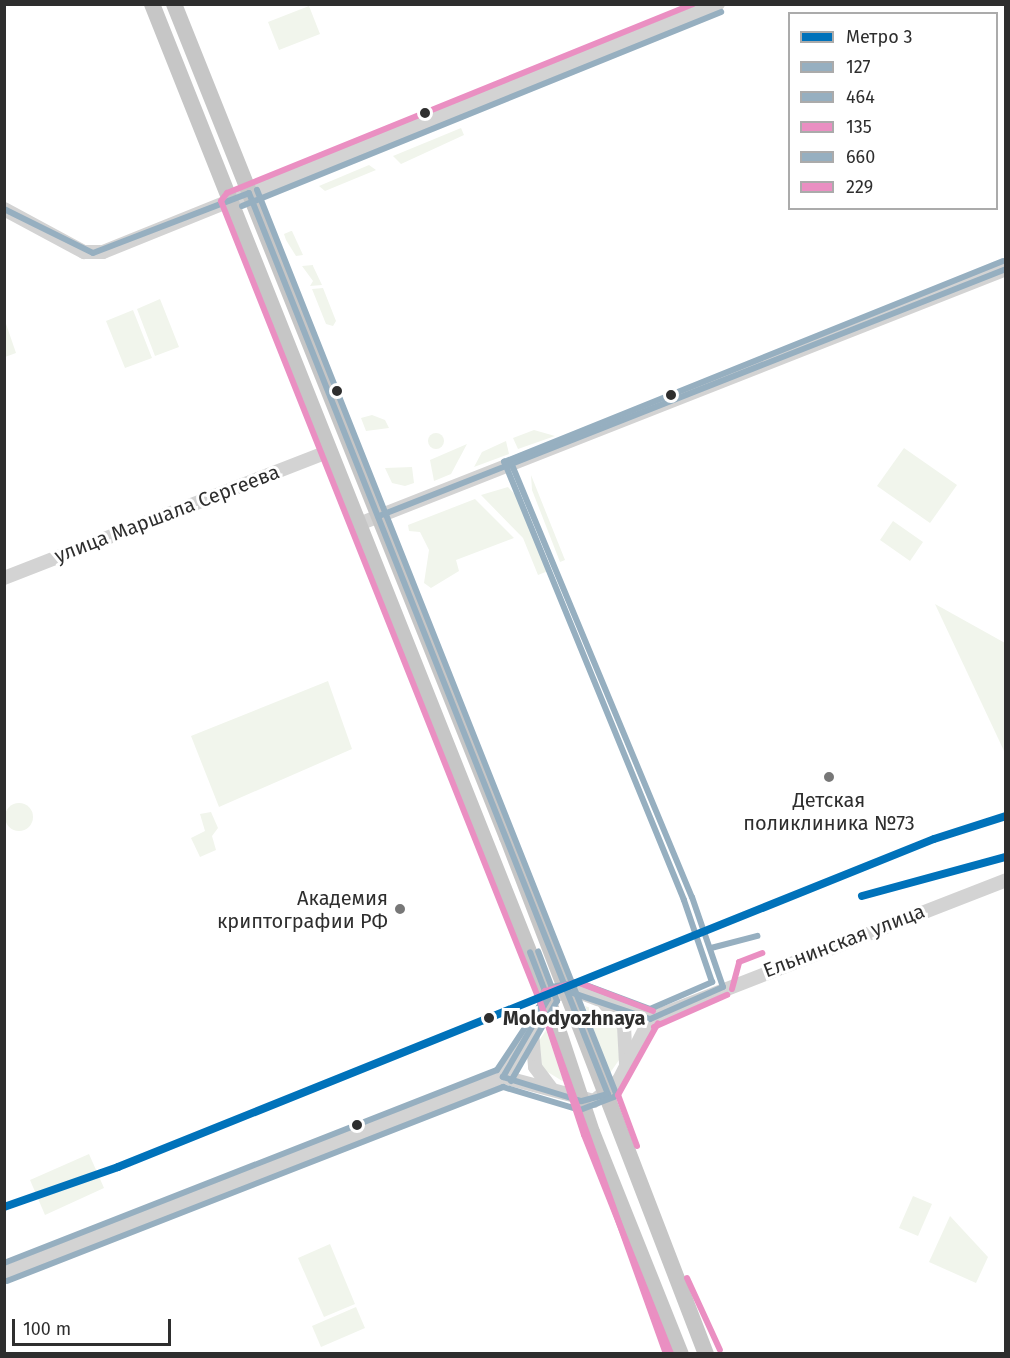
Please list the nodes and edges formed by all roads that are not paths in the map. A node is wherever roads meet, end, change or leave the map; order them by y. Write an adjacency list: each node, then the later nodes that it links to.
1 (152, 4): 5 (main road)
2 (174, 4): 4 (main road)
3 (718, 4): 4 (street)
4 (249, 193): 5 (street); 9 (main road)
5 (230, 201): 6 (street); 8 (main road)
6 (4, 209)
7 (1005, 268): 9 (street)
8 (329, 451): 10 (main road); 11 (street, улица Маршала Сергеева)
9 (379, 516): 10 (street); 13 (main road)
10 (359, 524): 14 (main road)
11 (4, 578)
12 (1005, 880): 16 (street, Ельнинская улица)
13 (567, 991): 14 (street); 15 (street); 21 (main road)
14 (548, 999): 17 (street); 22 (main road)
15 (599, 999): 16 (street); 18 (street)
16 (650, 1019): 18 (street)
17 (533, 1027): 19 (street); 20 (street)
18 (626, 1066): 21 (street)
19 (503, 1077): 20 (street); 25 (street)
20 (557, 1092): 22 (street)
21 (608, 1095): 22 (street); 23 (main road)
22 (581, 1101): 24 (main road)
23 (654, 1214): 24 (main road); 27 (main road)
24 (629, 1224): 26 (main road)
25 (4, 1273)
26 (665, 1315): 28 (main road); 29 (main road)
27 (693, 1322): 30 (main road); 31 (main road)
28 (675, 1353)
29 (681, 1353)
30 (706, 1353)
31 (712, 1353)

